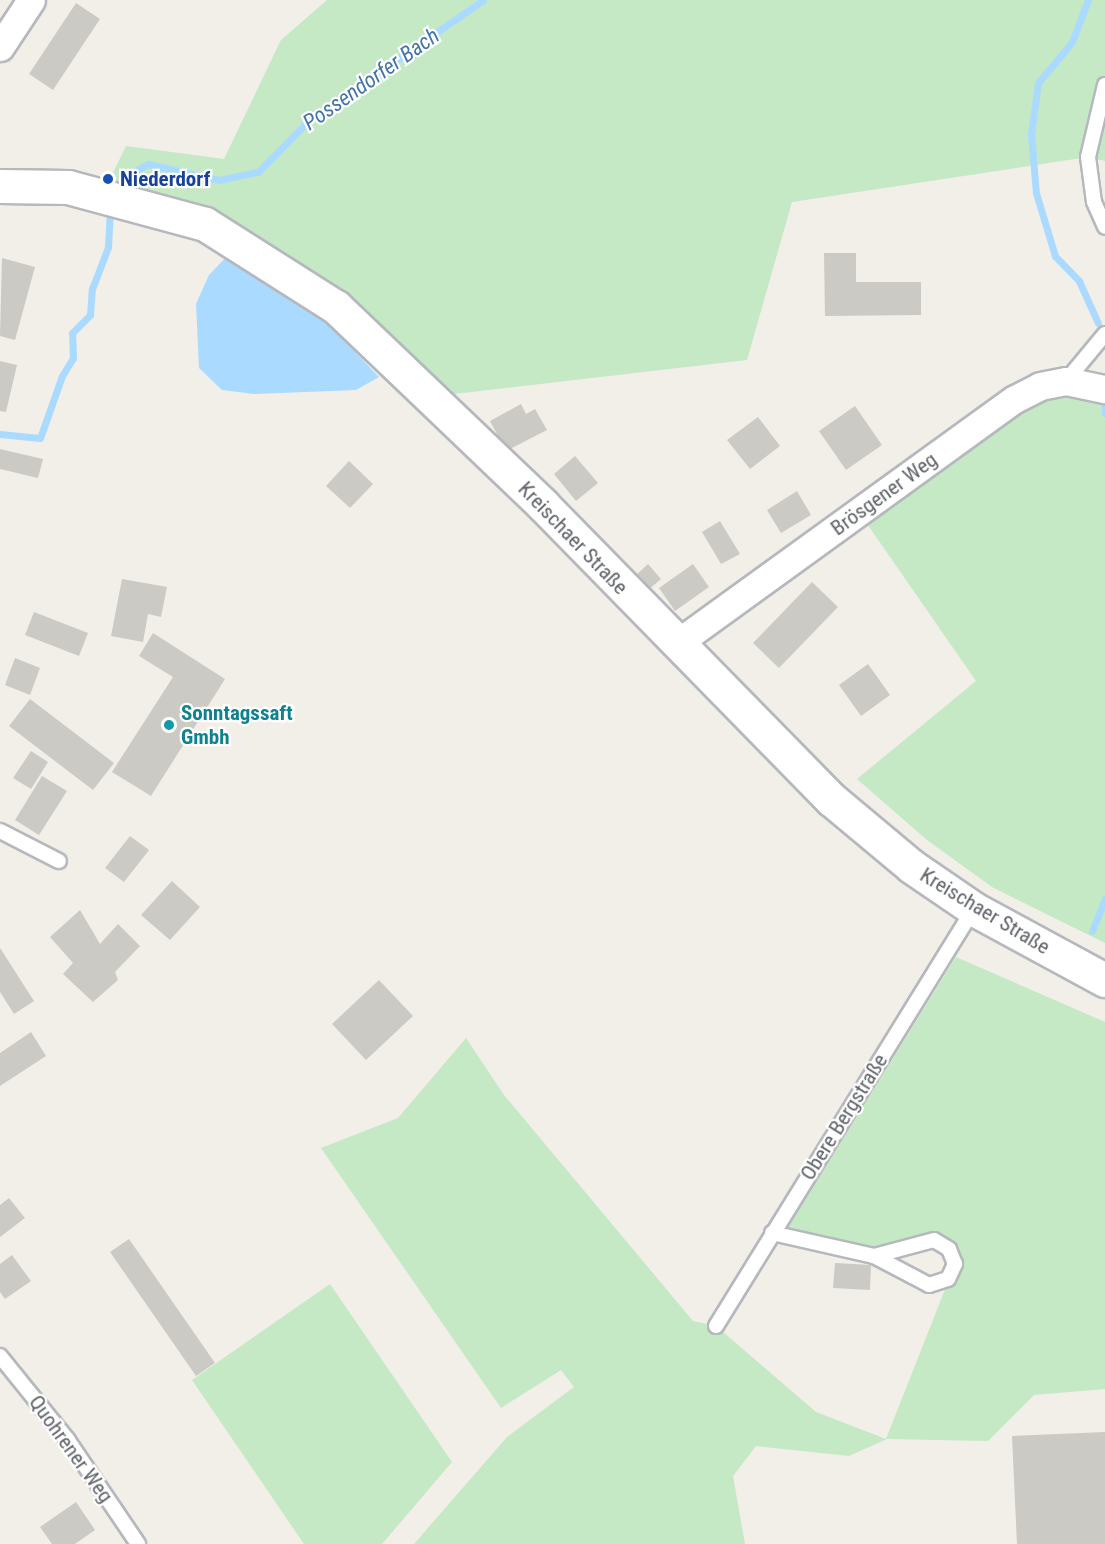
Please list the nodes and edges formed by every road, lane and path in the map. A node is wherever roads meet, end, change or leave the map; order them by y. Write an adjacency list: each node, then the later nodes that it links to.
1 (31, 0): 2 (street)
2 (0, 47)
3 (1105, 85): 5 (lane)
4 (0, 186): 9 (main road, Kreischaer Straße)
5 (1105, 227)
6 (1105, 334): 7 (lane)
7 (1066, 381): 8 (street, Brösgener Weg); 9 (street, Brösgener Weg)
8 (1105, 389)
9 (676, 644): 12 (main road, Kreischaer Straße)
10 (0, 831): 11 (lane)
11 (59, 861)
12 (974, 909): 13 (main road, Kreischaer Straße); 14 (lane, Obere Bergstraße)
13 (1105, 980)
14 (772, 1233): 15 (lane); 16 (lane, Obere Bergstraße)
15 (873, 1256): 15 (lane)
16 (716, 1326)
17 (0, 1356): 18 (lane, Quohrener Weg)
18 (138, 1544)

